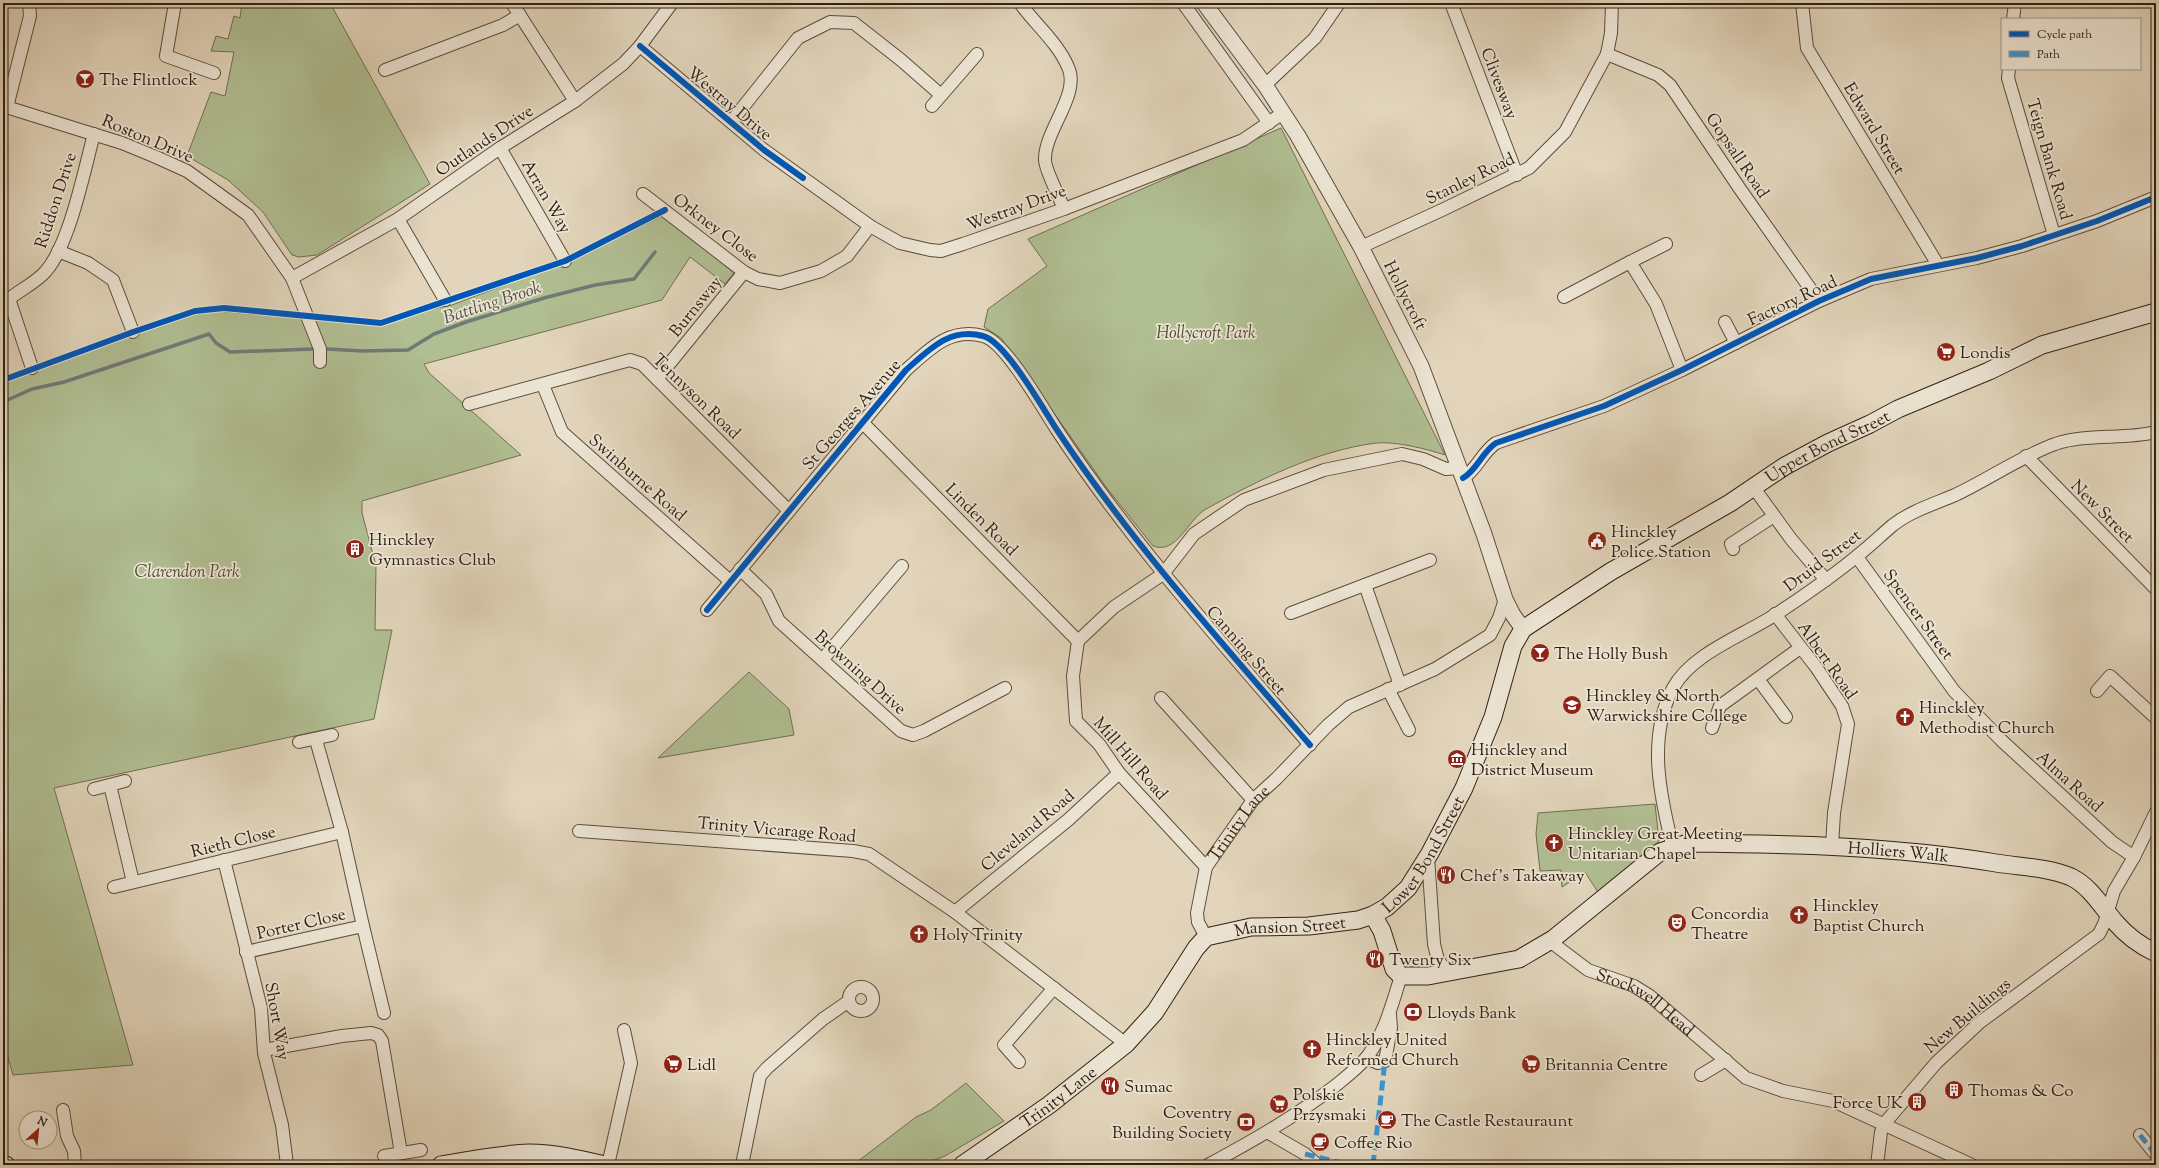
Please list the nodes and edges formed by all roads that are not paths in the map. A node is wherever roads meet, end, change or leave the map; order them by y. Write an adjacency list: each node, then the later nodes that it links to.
1 (30, 3): 25 (street)
2 (175, 3): 20 (street)
3 (512, 3): 13 (street)
4 (672, 3): 15 (street, Outlands Drive)
5 (1020, 3): 34 (street)
6 (1183, 3): 28 (street)
7 (1204, 3): 21 (street, Hollycroft)
8 (1339, 3): 21 (street)
9 (1451, 3): 31 (street, Clivesway)
10 (1612, 3): 17 (street, Stanley Road)
11 (1802, 3): 43 (street, Edward Street)
12 (2015, 3): 14 (street)
13 (520, 15): 18 (street); 23 (street)
14 (2013, 18)
15 (640, 46): 23 (street, Outlands Drive); 27 (street, Westray Drive)
16 (977, 54): 22 (street)
17 (1607, 54): 31 (street, Stanley Road); 49 (street, Gopsall Road)
18 (385, 70)
19 (2009, 70): 37 (street, Teign Bank Road)
20 (214, 73)
21 (1265, 85): 26 (street, Hollycroft)
22 (941, 95): 24 (street); 27 (street)
23 (575, 100): 30 (street, Outlands Drive)
24 (932, 106)
25 (5, 107): 29 (street, Roston Drive)
26 (1283, 113): 28 (street, Westray Drive); 39 (street, Hollycroft)
27 (731, 122): 36 (street, Westray Drive)
28 (1269, 123): 34 (street, Westray Drive)
29 (94, 134): 40 (street, Riddon Drive); 45 (street, Roston Drive)
30 (500, 148): 35 (street, Outlands Drive); 41 (street, Arran Way)
31 (1517, 175): 39 (street, Stanley Road)
32 (643, 194): 44 (street, Orkney Close)
33 (2156, 197): 37 (street, Factory Road)
34 (1064, 209): 36 (street, Westray Drive)
35 (398, 219): 45 (street, Outlands Drive); 48 (street)
36 (870, 226): 44 (street, Orkney Close)
37 (2054, 235): 43 (street, Factory Road)
38 (1666, 244): 42 (street)
39 (1361, 247): 63 (street, Hollycroft)
40 (58, 252): 47 (street, Riddon Drive); 52 (street)
41 (565, 261)
42 (1630, 262): 46 (street); 56 (street)
43 (1938, 265): 49 (street, Factory Road)
44 (744, 272): 57 (street, Burnsway)
45 (292, 278): 54 (street, Roston Drive)
46 (1564, 297)
47 (6, 299): 55 (street)
48 (445, 300)
49 (1819, 301): 53 (street, Factory Road)
50 (2156, 312): 64 (main road, Upper Bond Street)
51 (1725, 322): 53 (street)
52 (133, 332)
53 (1736, 343): 56 (street, Factory Road)
54 (320, 362)
55 (32, 368)
56 (1682, 370): 63 (street, Factory Road)
57 (657, 379): 58 (street, Tennyson Road); 65 (street, Tennyson Road)
58 (543, 384): 59 (street, Tennyson Road); 73 (street, Swinburne Road)
59 (469, 404)
60 (861, 421): 65 (street, St Georges Avenue); 72 (street, St Georges Avenue); 82 (street, Linden Road)
61 (2156, 432): 62 (street, Druid Street)
62 (2026, 456): 68 (street, Druid Street); 76 (street, New Street)
63 (1461, 473): 72 (street); 77 (street, Hollycroft)
64 (1754, 488): 66 (street); 81 (main road, Upper Bond Street)
65 (788, 510): 71 (street, St Georges Avenue)
66 (1774, 516): 67 (street); 74 (street)
67 (1733, 549)
68 (1857, 557): 74 (street, Druid Street); 88 (street, Spencer Street)
69 (1430, 560): 75 (street)
70 (902, 566): 84 (street)
71 (740, 569): 73 (street, St Georges Avenue); 84 (street, Browning Drive)
72 (1163, 574): 82 (street); 98 (street, Canning Street)
73 (730, 580): 78 (street, St Georges Avenue)
74 (1826, 580): 80 (street, Druid Street)
75 (1365, 585): 79 (street); 86 (street)
76 (2156, 589)
77 (1505, 599): 81 (street, Hollycroft); 86 (street, Trinity Lane)
78 (707, 610)
79 (1291, 613)
80 (1775, 614): 83 (street, Albert Road); 108 (street, Druid Street)
81 (1523, 629): 109 (main road, Lower Bond Street)
82 (1078, 641): 99 (street, Mill Hill Road)
83 (1800, 648): 85 (street); 107 (street, Albert Road)
84 (823, 659): 87 (street, Browning Drive)
85 (1758, 678): 91 (street); 93 (street)
86 (1394, 687): 94 (street); 98 (street, Trinity Lane)
87 (1005, 688)
88 (1954, 691): 110 (street, Alma Road)
89 (2097, 691): 92 (street)
90 (1161, 698): 103 (street)
91 (1786, 717)
92 (2156, 718)
93 (1712, 728)
94 (1409, 730)
95 (332, 735): 96 (street)
96 (316, 740): 97 (street); 106 (street)
97 (299, 742)
98 (1310, 744): 103 (street, Trinity Lane)
99 (1119, 773): 112 (street, Mill Hill Road); 115 (street, Cleveland Road)
100 (125, 781): 101 (street)
101 (110, 786): 102 (street); 113 (street)
102 (94, 789)
103 (1253, 800): 112 (street, Trinity Lane)
104 (2156, 812): 110 (street, New Buildings)
105 (579, 831): 115 (street, Trinity Vicarage Road)
106 (342, 832): 111 (street, Rieth Close); 118 (street, Porter Close)
107 (1832, 846): 108 (main road, Holliers Walk); 116 (main road, Holliers Walk)
108 (1673, 848): 120 (main road, Holliers Walk)
109 (1428, 857): 117 (main road, Lower Bond Street); 123 (street)
110 (2134, 857): 116 (street, New Buildings)
111 (224, 860): 113 (street, Rieth Close); 121 (street, Short Way)
112 (1206, 868): 119 (street, Trinity Lane)
113 (133, 882): 114 (street, Rieth Close)
114 (114, 887)
115 (955, 912): 125 (street, Trinity Vicarage Road)
116 (2108, 912): 122 (main road, Holliers Walk); 137 (street, New Buildings)
117 (1373, 915): 119 (main road, Mansion Street); 124 (main road)
118 (363, 926): 121 (street, Porter Close); 128 (street, Porter Close)
119 (1206, 937): 130 (main road, Trinity Lane)
120 (1553, 939): 123 (main road); 133 (street, Stockwell Head)
121 (246, 952): 131 (street, Short Way)
122 (2156, 953)
123 (1448, 974): 124 (main road)
124 (1401, 976): 127 (street)
125 (1054, 988): 130 (street, Trinity Vicarage Road); 134 (street)
126 (849, 1001): 152 (street)
127 (1390, 1012): 132 (street); 132 (street)
128 (384, 1013)
129 (622, 1031): 151 (street)
130 (1126, 1044): 145 (main road, Trinity Lane)
131 (264, 1050): 141 (street); 149 (street, Short Way)
132 (1366, 1058): 138 (street)
133 (1726, 1060): 135 (street); 137 (street, Stockwell Head)
134 (1019, 1062)
135 (1701, 1075)
136 (63, 1110): 148 (street)
137 (1884, 1124): 155 (street, New Buildings); 156 (street, Stockwell Head)
138 (1267, 1132): 153 (street); 154 (street)
139 (2140, 1135): 142 (street)
140 (421, 1150): 141 (street)
141 (401, 1153): 143 (street)
142 (2156, 1155)
143 (384, 1156)
144 (531, 1159): 150 (main road); 151 (main road)
145 (967, 1163)
146 (3, 1164): 147 (main road)
147 (6, 1165)
148 (75, 1165)
149 (286, 1165)
150 (441, 1165)
151 (607, 1165)
152 (742, 1165)
153 (1208, 1165)
154 (1318, 1165)
155 (1877, 1165)
156 (1972, 1165)

